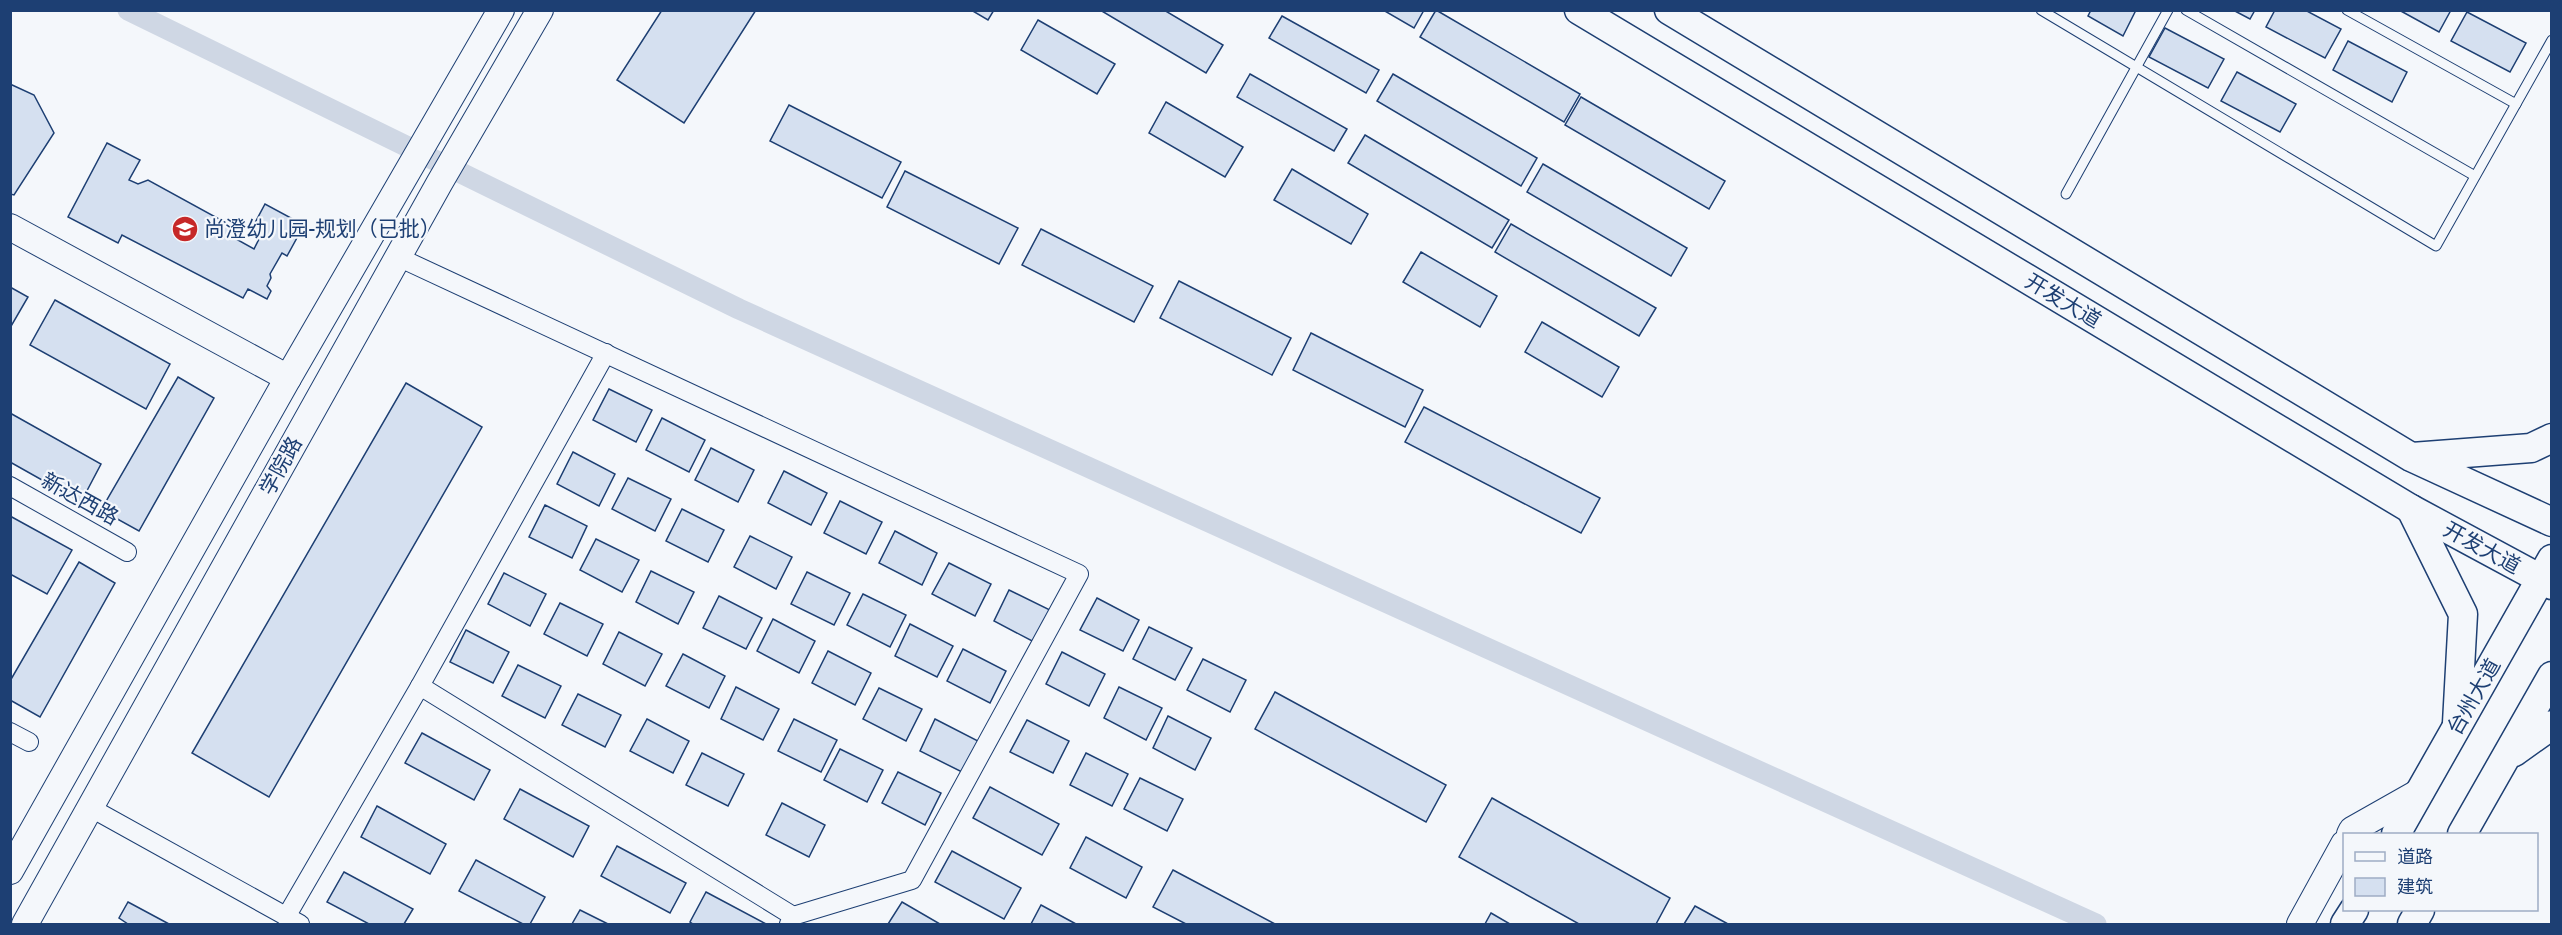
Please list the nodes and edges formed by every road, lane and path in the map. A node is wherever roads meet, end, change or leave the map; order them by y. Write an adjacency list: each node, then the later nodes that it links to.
1 (501, 10): 17 (main road, 学院路)
2 (540, 10): 15 (main road, 学院路)
3 (1579, 10): 21 (main road, 开发大道)
4 (1669, 10): 19 (main road)
5 (2041, 10): 10 (lane)
6 (2168, 10): 10 (lane)
7 (2186, 10): 12 (lane)
8 (2347, 10): 11 (lane)
9 (2552, 40): 11 (lane)
10 (2137, 66): 12 (lane); 13 (lane)
11 (2516, 104): 12 (lane)
12 (2475, 176)
13 (2066, 194)
14 (10, 227): 17 (main road)
15 (398, 257): 16 (street); 33 (main road, 学院路)
16 (606, 353): 26 (street); 40 (street)
17 (288, 378): 38 (main road, 学院路)
18 (2552, 438): 19 (main road)
19 (2411, 457): 22 (main road)
20 (10, 486): 23 (street, 新达西路)
21 (2411, 509): 24 (main road, 开发大道); 28 (main road)
22 (2552, 522)
23 (127, 552)
24 (2548, 575): 28 (main road, 台州大道)
25 (2552, 676): 31 (main road)
26 (420, 686): 40 (street); 41 (street)
27 (2552, 725): 31 (main road)
28 (2456, 728): 32 (main road, 台州大道)
29 (10, 732): 30 (street)
30 (29, 742)
31 (2505, 759): 36 (main road)
32 (2421, 791): 34 (main road); 35 (main road, 台州大道)
33 (91, 808): 41 (street); 42 (main road, 学院路)
34 (2350, 833)
35 (2397, 833)
36 (2463, 833)
37 (2343, 846): 43 (main road)
38 (10, 872)
39 (2353, 911): 44 (main road)
40 (791, 920)
41 (293, 921)
42 (26, 924)
43 (2300, 924)
44 (2345, 924)

